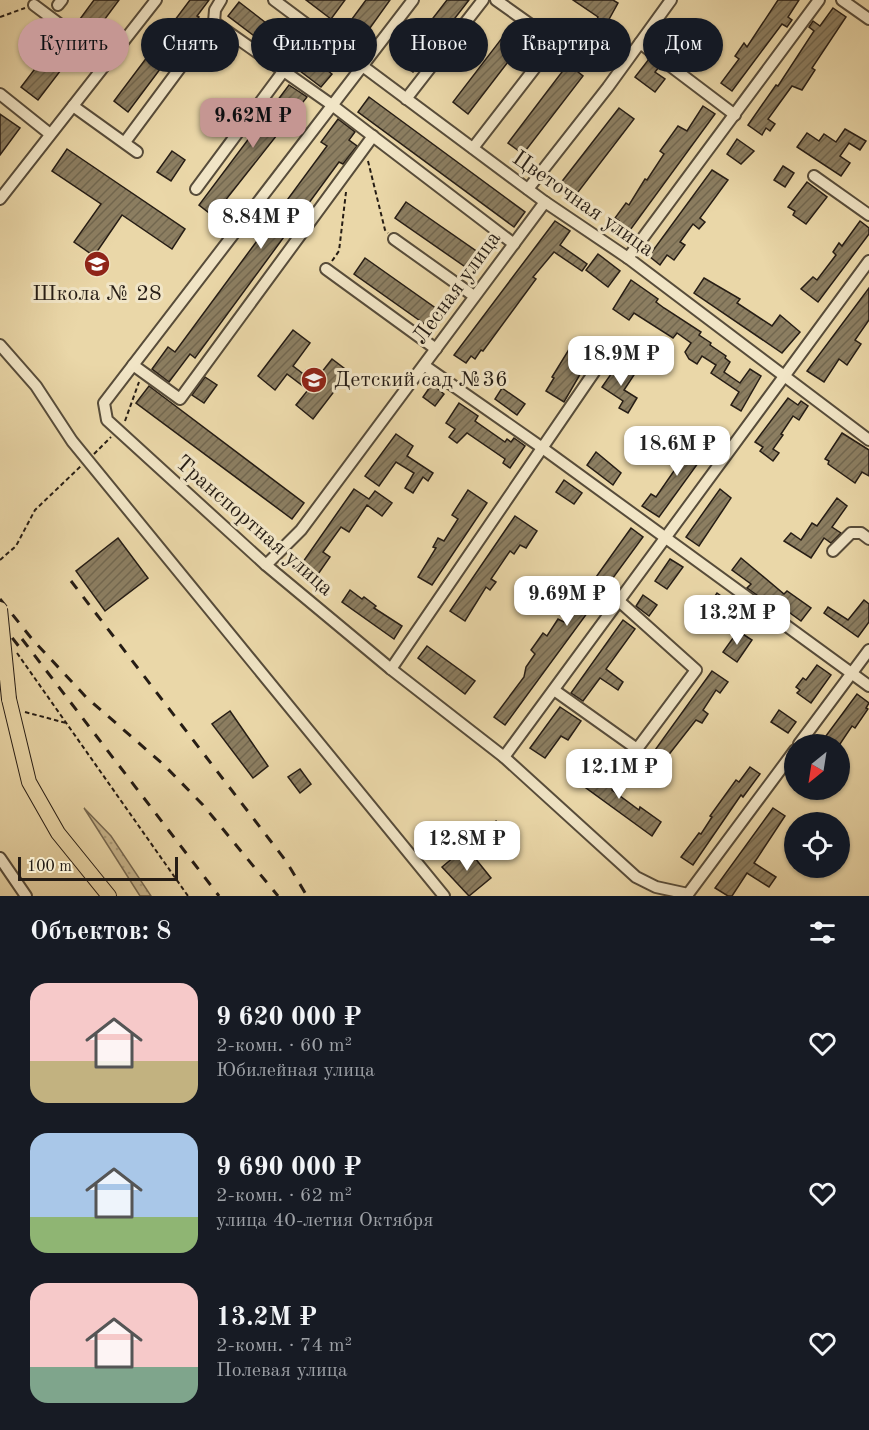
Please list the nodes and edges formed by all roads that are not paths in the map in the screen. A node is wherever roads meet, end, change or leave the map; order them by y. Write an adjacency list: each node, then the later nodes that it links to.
1 (156, 0): 15 (street)
2 (221, 0): 12 (street)
3 (274, 0): 13 (street, Цветочная улица)
4 (413, 0): 18 (street)
5 (483, 0): 25 (street)
6 (496, 0): 32 (street)
7 (670, 0): 17 (street)
8 (819, 0): 28 (street)
9 (842, 0): 14 (street)
10 (34, 5): 11 (street)
11 (51, 18)
12 (214, 18)
13 (298, 18)
14 (869, 19)
15 (129, 35)
16 (239, 41): 23 (street)
17 (640, 43): 28 (street); 36 (street)
18 (377, 47)
19 (100, 72): 27 (street)
20 (177, 72): 31 (street)
21 (357, 72): 26 (street)
22 (370, 72): 25 (street, Цветочная улица)
23 (282, 73): 26 (street); 35 (street)
24 (0, 94): 29 (street)
25 (406, 99): 32 (street, Цветочная улица)
26 (332, 105): 30 (street); 50 (street)
27 (73, 106): 29 (street); 31 (street)
28 (735, 115): 42 (street)
29 (50, 134): 37 (street)
30 (373, 136): 41 (street); 50 (street)
31 (125, 142): 33 (street)
32 (473, 148): 36 (street, Цветочная улица)
33 (137, 152)
34 (814, 176): 39 (street)
35 (196, 189)
36 (528, 189): 38 (street, Цветочная улица)
37 (0, 199)
38 (545, 202): 41 (street, Лесная улица); 42 (street, Цветочная улица)
39 (869, 215)
40 (394, 238): 45 (street)
41 (514, 244): 45 (street, Лесная улица)
42 (628, 258): 51 (street, Цветочная улица)
43 (869, 261): 51 (street)
44 (326, 269): 47 (street)
45 (474, 296): 47 (street, Лесная улица)
46 (0, 345): 71 (street)
47 (436, 349): 49 (street, Лесная улица)
48 (601, 362): 53 (street)
49 (424, 366): 53 (street); 57 (street, Лесная улица)
50 (138, 369): 57 (street, Транспортная улица)
51 (783, 378): 52 (street, Цветочная улица); 54 (street)
52 (869, 440)
53 (541, 447): 54 (street); 61 (street)
54 (664, 539): 58 (street); 62 (street)
55 (869, 539): 56 (street)
56 (833, 551)
57 (266, 565): 61 (street, Транспортная улица)
58 (618, 602): 64 (street); 64 (street)
59 (0, 609): 70 (main road, bridge)
60 (869, 650): 62 (street)
61 (391, 669): 66 (street, Транспортная улица)
62 (851, 674): 63 (street); 65 (street)
63 (869, 687)
64 (554, 690): 66 (street)
65 (806, 734)
66 (504, 757): 67 (street, Транспортная улица)
67 (784, 765)
68 (0, 858): 69 (street)
69 (26, 896)
70 (109, 896)
71 (444, 896)

